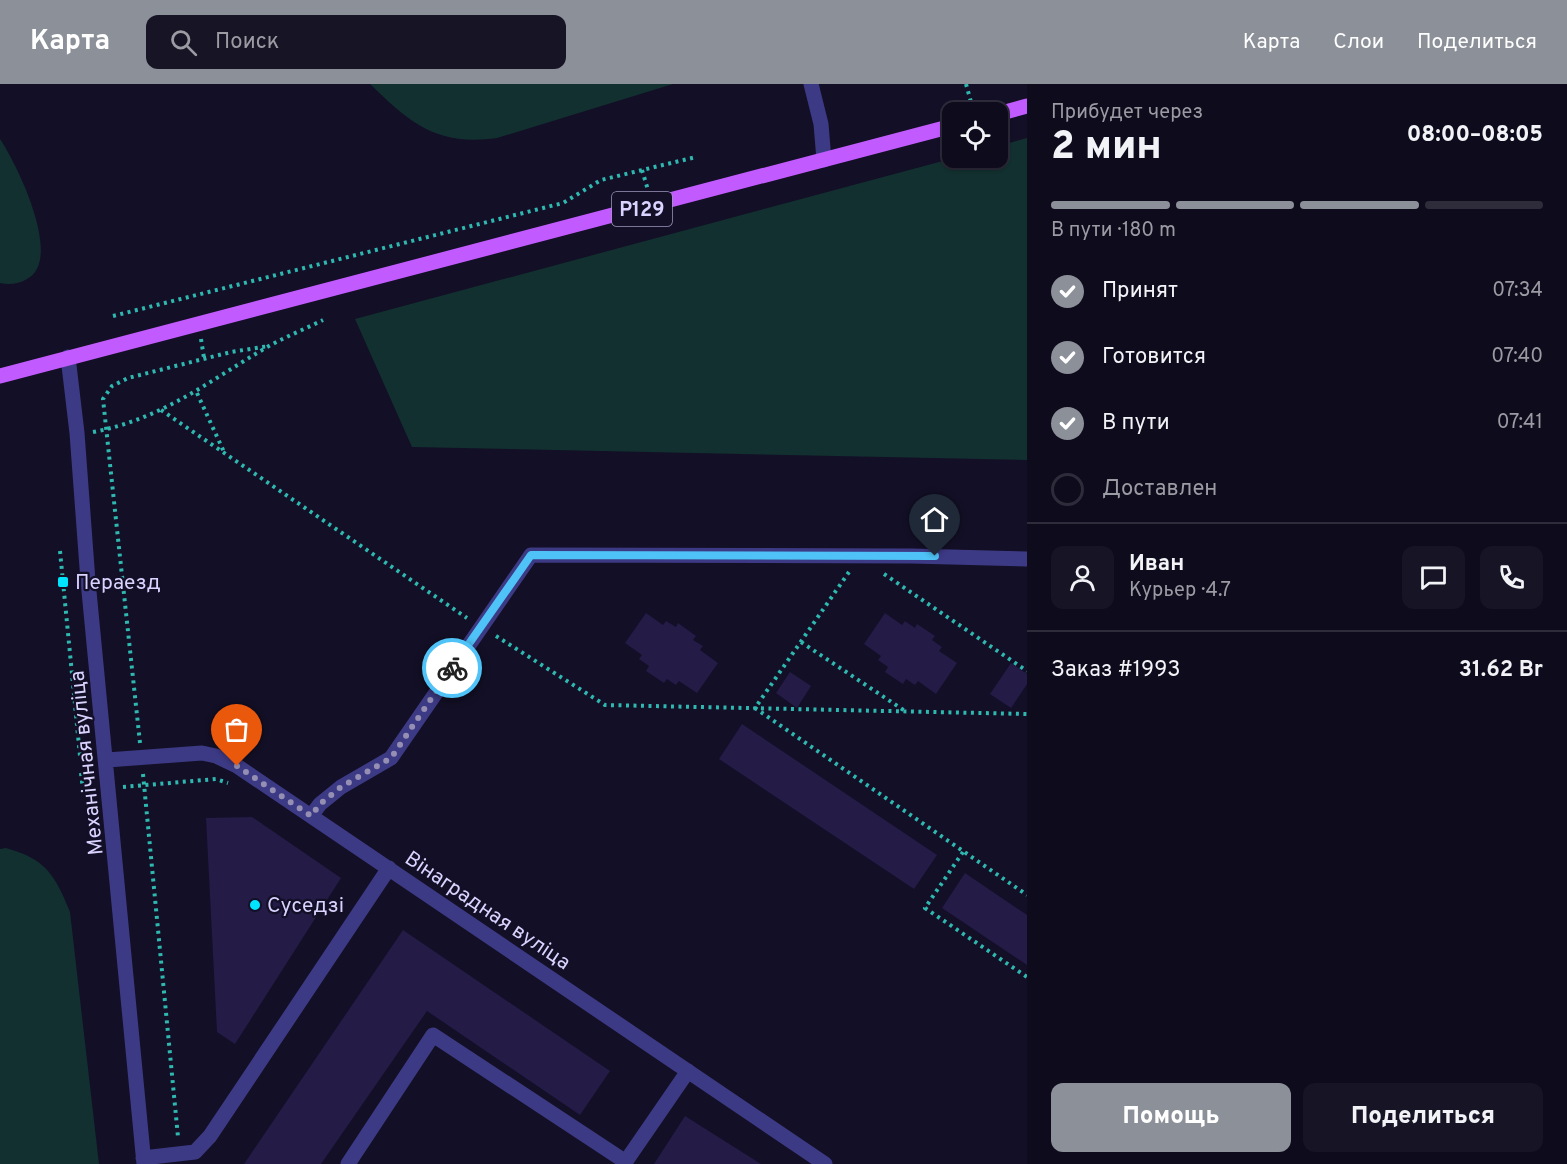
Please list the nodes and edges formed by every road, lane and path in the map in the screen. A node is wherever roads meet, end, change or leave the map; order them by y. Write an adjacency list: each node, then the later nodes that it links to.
1 (811, 84): 8 (street)
2 (966, 84): 3 (path)
3 (971, 102)
4 (1027, 106): 5 (main road)
5 (1008, 111)
6 (942, 129): 8 (main road, Р129)
7 (696, 157): 9 (path)
8 (824, 160): 12 (main road, Р129)
9 (113, 316)
10 (323, 320): 11 (path)
11 (269, 346): 14 (path); 16 (path)
12 (68, 357): 13 (main road, Р129); 32 (street, Механічная вуліца)
13 (0, 376)
14 (197, 393): 15 (path); 18 (path)
15 (161, 410): 16 (path); 18 (path)
16 (108, 430): 17 (path); 31 (path)
17 (92, 432)
18 (224, 453): 23 (path)
19 (60, 551): 30 (path)
20 (1027, 558): 38 (street)
21 (850, 569): 25 (path)
22 (879, 571): 26 (path)
23 (473, 622)
24 (489, 632): 27 (path)
25 (801, 642): 27 (path); 28 (path)
26 (1027, 671)
27 (755, 708): 28 (path); 39 (path)
28 (906, 712): 29 (path)
29 (1027, 714)
30 (80, 756)
31 (141, 756): 32 (street, Вінаградная вуліца); 34 (path); 38 (street, Вінаградная вуліца)
32 (107, 760): 45 (street, Механічная вуліца)
33 (81, 773): 37 (path)
34 (144, 786): 35 (path); 36 (path); 44 (path)
35 (238, 786)
36 (122, 788)
37 (96, 790)
38 (311, 816): 40 (street, Вінаградная вуліца)
39 (963, 852): 41 (path); 42 (path)
40 (388, 868): 43 (street, Вінаградная вуліца); 44 (street)
41 (1027, 895)
42 (1027, 976)
43 (688, 1071): 46 (street); 48 (street, Вінаградная вуліца)
44 (180, 1154): 45 (street)
45 (144, 1161)
46 (625, 1163): 47 (street)
47 (348, 1164)
48 (825, 1164)

